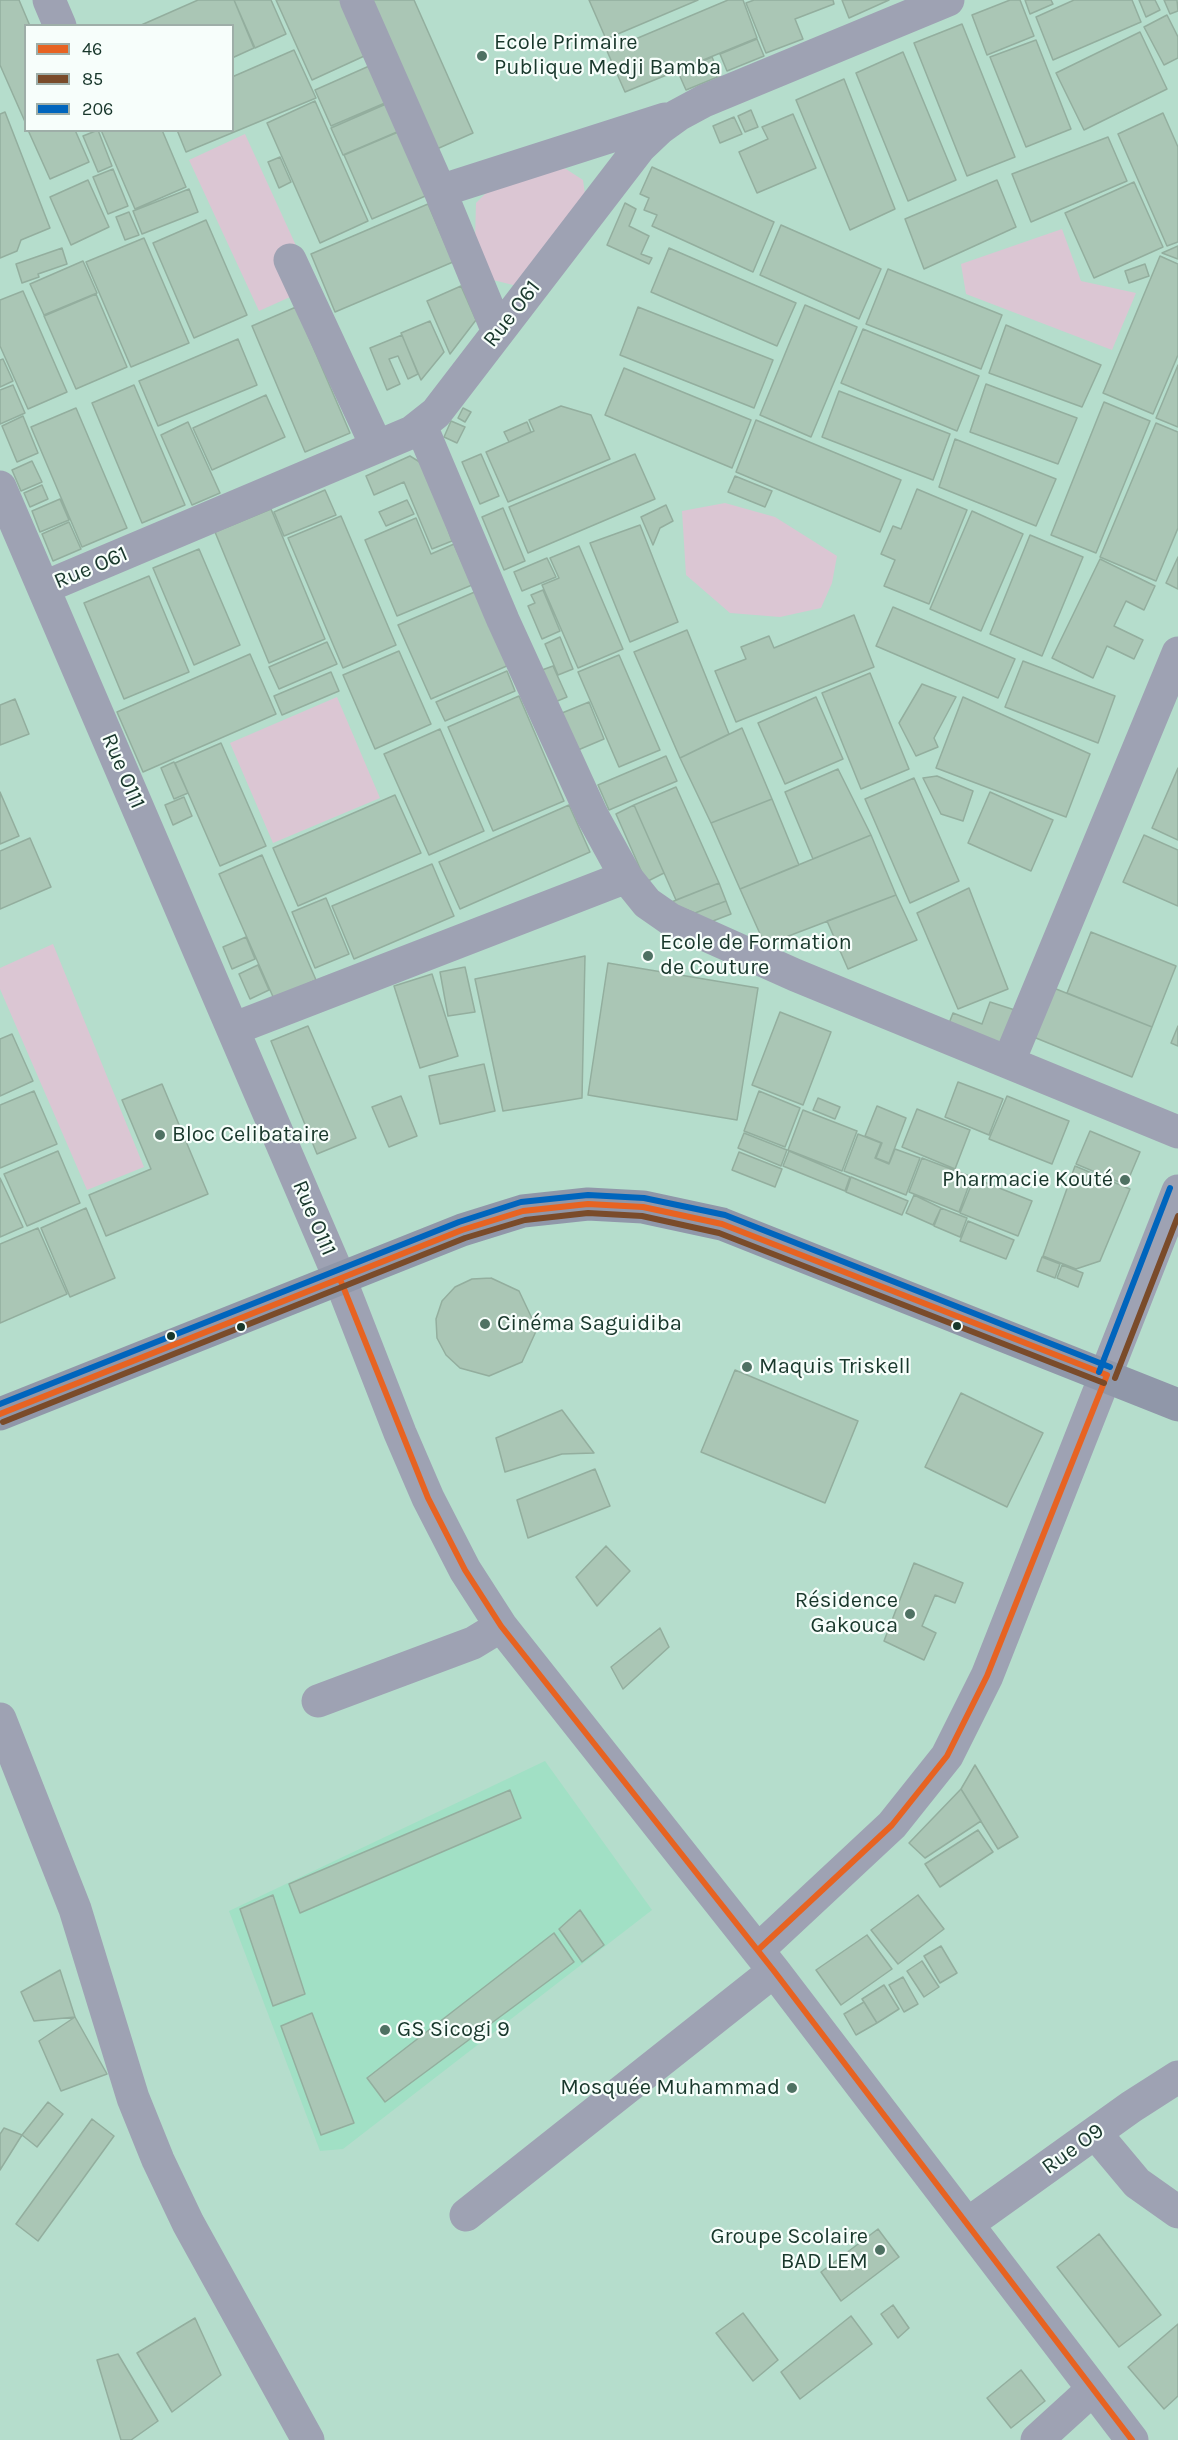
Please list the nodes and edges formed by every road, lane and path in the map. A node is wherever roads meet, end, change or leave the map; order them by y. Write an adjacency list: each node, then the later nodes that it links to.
1 (49, 0): 4 (street)
2 (356, 0): 6 (street)
3 (948, 0): 5 (street, Rue O61)
4 (59, 24)
5 (678, 114): 6 (street); 8 (street, Rue O61)
6 (440, 191): 8 (street)
7 (290, 260): 10 (street)
8 (498, 332): 9 (street, Rue O61)
9 (421, 426): 10 (street, Rue O61); 14 (street)
10 (377, 447): 12 (street, Rue O61)
11 (0, 487): 12 (street, Rue O111)
12 (45, 587): 15 (street, Rue O111)
13 (1178, 653): 16 (street)
14 (626, 878): 15 (street); 16 (street)
15 (233, 1029): 19 (street, Rue O111)
16 (1009, 1061): 17 (street)
17 (1178, 1132)
18 (1178, 1191): 20 (street)
19 (340, 1279): 20 (main road); 22 (main road); 23 (street, Rue O111)
20 (1107, 1375): 21 (main road); 26 (street)
21 (1178, 1405)
22 (0, 1414)
23 (501, 1626): 24 (street); 26 (street, Rue O111)
24 (318, 1701)
25 (0, 1719): 33 (street)
26 (766, 1960): 30 (street); 31 (street, Rue O111)
27 (1178, 2077): 28 (street, Rue O9)
28 (1096, 2134): 29 (street); 31 (street, Rue O9)
29 (1178, 2212)
30 (466, 2215)
31 (969, 2223): 32 (street, Rue O111)
32 (1094, 2389): 34 (street); 35 (street, Rue O111)
33 (299, 2436)
34 (1037, 2440)
35 (1132, 2440)

